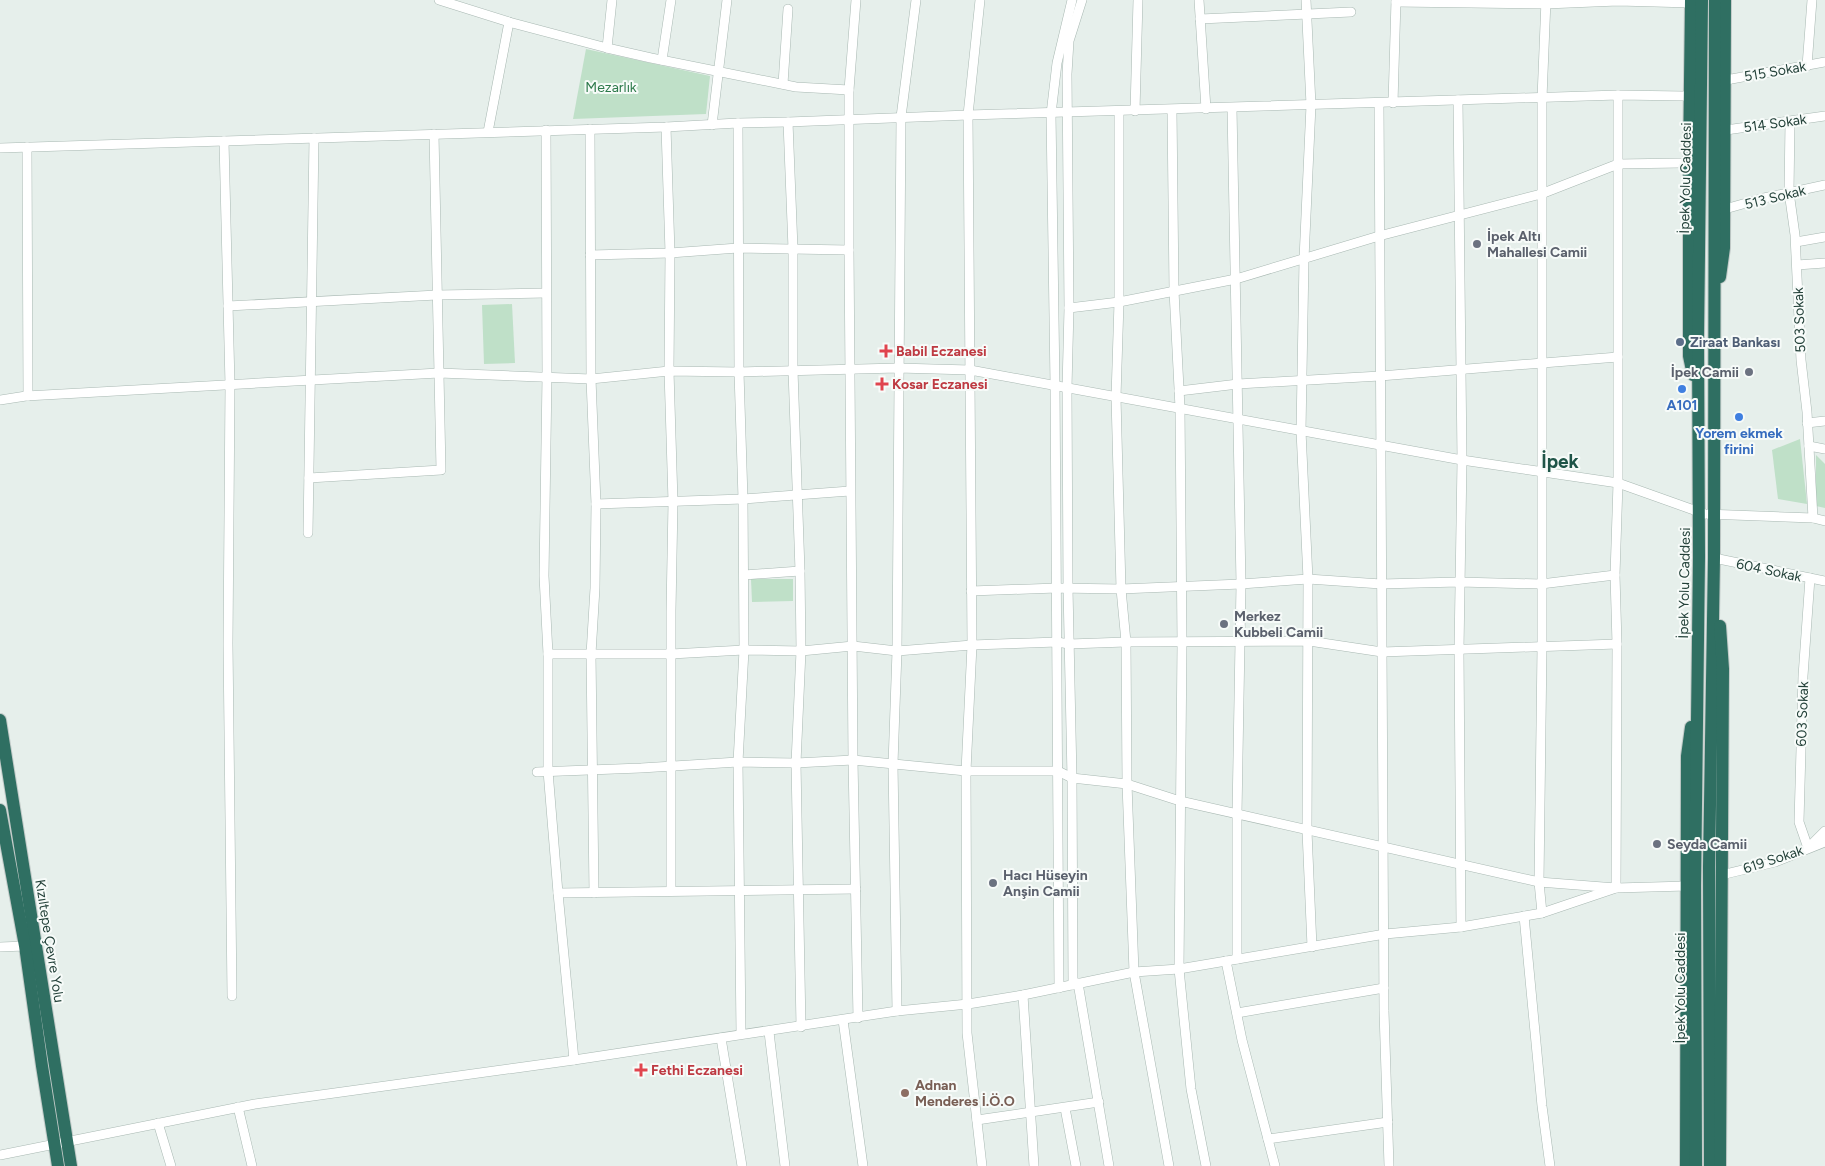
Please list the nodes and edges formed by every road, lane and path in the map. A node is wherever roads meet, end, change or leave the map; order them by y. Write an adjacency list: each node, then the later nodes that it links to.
1 (439, 0): 25 (street)
2 (612, 0): 26 (street)
3 (672, 0): 27 (street)
4 (726, 0): 30 (street)
5 (856, 0): 33 (street)
6 (916, 0): 50 (street)
7 (980, 0): 48 (street)
8 (1072, 0): 47 (street)
9 (1082, 0): 46 (street)
10 (1138, 0): 44 (street)
11 (1199, 0): 24 (street)
12 (1306, 0): 23 (street)
13 (1715, 0): 92 (highway, İpek Yolu Caddesi)
14 (1725, 0): 31 (highway)
15 (1812, 0): 29 (street)
16 (1396, 1): 17 (street); 38 (street)
17 (1476, 1): 20 (street)
18 (1618, 1): 19 (street); 20 (street)
19 (1695, 1): 133 (highway, İpek Yolu Caddesi)
20 (1546, 2): 36 (street)
21 (788, 9): 32 (street)
22 (1351, 12): 23 (street)
23 (1307, 14): 24 (street); 40 (street)
24 (1200, 19): 42 (street)
25 (509, 22): 26 (street); 60 (street)
26 (607, 48): 27 (street)
27 (662, 60): 30 (street)
28 (1825, 62): 29 (street, 515 Sokak)
29 (1807, 66): 31 (street, 515 Sokak)
30 (717, 72): 32 (street); 55 (street)
31 (1726, 80): 59 (highway)
32 (783, 84): 33 (street)
33 (849, 90): 51 (street)
34 (1618, 95): 35 (street); 36 (street); 67 (street)
35 (1684, 96)
36 (1542, 98): 37 (street); 70 (street)
37 (1458, 100): 38 (street); 72 (street)
38 (1393, 102): 39 (street)
39 (1379, 103): 40 (street); 73 (street)
40 (1311, 105): 41 (street); 81 (street)
41 (1232, 108): 42 (street); 84 (street)
42 (1206, 109): 43 (street)
43 (1172, 110): 44 (street); 85 (street)
44 (1135, 111): 45 (street)
45 (1119, 112): 46 (street); 89 (street)
46 (1067, 113): 47 (street); 91 (street)
47 (1050, 114): 48 (street); 110 (street)
48 (968, 115): 50 (street); 98 (street)
49 (1825, 116): 53 (street, 514 Sokak)
50 (901, 117): 51 (street); 95 (street)
51 (850, 119): 52 (street); 78 (street)
52 (788, 122): 54 (street); 77 (street)
53 (1790, 122): 59 (street, 514 Sokak); 69 (street, 503 Sokak)
54 (738, 123): 55 (street); 76 (street)
55 (712, 125): 56 (street)
56 (666, 127): 57 (street); 79 (street)
57 (590, 129): 58 (street); 80 (street)
58 (546, 130): 60 (street); 86 (street)
59 (1726, 130): 71 (highway)
60 (488, 132): 61 (street)
61 (434, 134): 62 (street); 87 (street)
62 (314, 138): 63 (street); 88 (street)
63 (224, 141): 64 (street); 90 (street)
64 (27, 147): 65 (street); 113 (street)
65 (0, 148)
66 (1681, 163): 67 (street)
67 (1618, 164): 70 (street); 93 (street)
68 (1825, 185): 69 (street, 513 Sokak)
69 (1789, 192): 71 (street, 513 Sokak); 75 (street, 503 Sokak)
70 (1542, 194): 72 (street); 94 (street)
71 (1725, 210): 92 (highway)
72 (1459, 217): 73 (street); 99 (street)
73 (1380, 236): 81 (street); 104 (street)
74 (1825, 237): 75 (street)
75 (1796, 242): 83 (street, 503 Sokak)
76 (738, 248): 77 (street); 79 (street); 101 (street)
77 (793, 250): 78 (street); 96 (street)
78 (849, 250): 97 (street)
79 (670, 253): 80 (street); 100 (street)
80 (590, 255): 105 (street)
81 (1304, 258): 84 (street); 106 (street)
82 (1825, 262): 83 (street)
83 (1797, 265): 119 (street, 503 Sokak)
84 (1236, 279): 85 (street); 108 (street)
85 (1174, 291): 89 (street); 112 (street)
86 (546, 293): 87 (street); 103 (street)
87 (437, 295): 88 (street); 102 (street)
88 (311, 302): 90 (street); 107 (street)
89 (1119, 302): 91 (street); 114 (street)
90 (228, 306): 109 (street)
91 (1069, 308): 111 (street)
92 (1713, 322): 134 (highway, İpek Yolu Caddesi)
93 (1618, 357): 94 (street); 127 (street)
94 (1541, 362): 99 (street); 125 (street)
95 (898, 368): 97 (street); 98 (street); 167 (street)
96 (793, 370): 97 (street); 101 (street); 129 (street)
97 (850, 370): 128 (street)
98 (970, 370): 110 (street); 153 (street)
99 (1461, 370): 104 (street); 124 (street)
100 (669, 371): 101 (street); 105 (street); 131 (street)
101 (739, 372): 130 (street)
102 (439, 373): 103 (street); 107 (street); 126 (street)
103 (547, 376): 105 (street); 169 (street)
104 (1380, 376): 106 (street); 121 (street)
105 (591, 379): 132 (street)
106 (1302, 379): 108 (street); 120 (street)
107 (310, 381): 109 (street); 126 (street)
108 (1238, 384): 112 (street); 117 (street)
109 (230, 385): 113 (street); 220 (street)
110 (1055, 385): 111 (street); 150 (street)
111 (1068, 388): 114 (street); 151 (street)
112 (1179, 391): 116 (street)
113 (28, 396): 115 (street)
114 (1116, 397): 116 (street); 152 (street)
115 (0, 400)
116 (1180, 408): 117 (street); 149 (street)
117 (1238, 419): 120 (street); 146 (street)
118 (1825, 421): 119 (street)
119 (1808, 423): 122 (street, 503 Sokak)
120 (1301, 430): 121 (street); 143 (street)
121 (1380, 445): 124 (street); 147 (street)
122 (1809, 446): 123 (street); 135 (street, 503 Sokak)
123 (1825, 449)
124 (1462, 460): 125 (street); 145 (street)
125 (1541, 471): 127 (street); 148 (street)
126 (309, 478): 137 (street)
127 (1618, 483): 133 (street); 141 (street)
128 (850, 491): 129 (street); 162 (street)
129 (798, 496): 130 (street); 139 (street)
130 (743, 499): 131 (street); 140 (street)
131 (673, 502): 132 (street); 171 (street)
132 (596, 504): 170 (street)
133 (1700, 513): 134 (street); 172 (highway, İpek Yolu Caddesi)
134 (1713, 515): 135 (street); 138 (highway, İpek Yolu Caddesi)
135 (1813, 518): 136 (street)
136 (1825, 521)
137 (308, 533)
138 (1714, 558): 142 (street, 604 Sokak); 195 (highway); 259 (highway, İpek Yolu Caddesi)
139 (800, 571): 140 (street); 166 (street)
140 (744, 575): 164 (street)
141 (1615, 575): 148 (street); 160 (street)
142 (1810, 578): 144 (street, 604 Sokak); 193 (street, 603 Sokak)
143 (1308, 579): 146 (street); 147 (street); 154 (street)
144 (1825, 581)
145 (1459, 582): 147 (street); 148 (street); 165 (street)
146 (1241, 584): 149 (street); 157 (street)
147 (1381, 584): 168 (street)
148 (1541, 584): 163 (street)
149 (1180, 586): 152 (street); 158 (street)
150 (1057, 588): 151 (street); 153 (street); 155 (street)
151 (1068, 588): 152 (street); 159 (street)
152 (1121, 589): 156 (street)
153 (971, 591): 161 (street)
154 (1309, 641): 157 (street); 168 (street); 190 (street)
155 (1057, 642): 159 (street); 161 (street); 182 (street)
156 (1126, 642): 158 (street); 159 (street); 185 (street)
157 (1241, 642): 158 (street); 188 (street)
158 (1182, 643): 186 (street)
159 (1069, 644): 184 (street)
160 (1618, 644): 163 (street); 198 (street)
161 (972, 645): 167 (street); 180 (street)
162 (854, 646): 166 (street); 167 (street); 174 (street)
163 (1542, 647): 165 (street); 196 (street)
164 (744, 650): 166 (street); 171 (street); 175 (street)
165 (1459, 650): 168 (street); 194 (street)
166 (801, 651): 176 (street)
167 (897, 651): 177 (street)
168 (1382, 652): 192 (street)
169 (548, 654): 170 (street); 181 (street)
170 (591, 654): 171 (street); 179 (street)
171 (671, 654): 178 (street)
172 (1698, 672): 197 (highway); 258 (highway, İpek Yolu Caddesi)
173 (0, 720): 239 (highway, Kızıltepe Çevre Yolu)
174 (853, 760): 176 (street); 177 (street); 199 (street)
175 (738, 762): 176 (street); 178 (street); 200 (street)
176 (796, 763): 201 (street)
177 (893, 764): 180 (street); 222 (street)
178 (672, 766): 179 (street); 202 (street)
179 (592, 770): 181 (street); 204 (street)
180 (966, 770): 182 (street); 221 (street)
181 (548, 771): 183 (street); 203 (street)
182 (1058, 771): 184 (street); 217 (street)
183 (537, 772)
184 (1072, 778): 185 (street); 216 (street)
185 (1126, 784): 186 (street); 215 (street)
186 (1180, 801): 188 (street); 214 (street)
187 (0, 810): 209 (highway, Kızıltepe Çevre Yolu)
188 (1237, 814): 190 (street); 212 (street)
189 (1825, 830): 193 (street)
190 (1307, 831): 192 (street); 210 (street)
191 (1824, 845): 193 (street, 619 Sokak)
192 (1384, 848): 194 (street); 208 (street)
193 (1808, 848): 195 (street, 619 Sokak)
194 (1460, 865): 196 (street); 207 (street)
195 (1721, 875): 260 (highway)
196 (1539, 882): 198 (street); 205 (street)
197 (1687, 886): 198 (street); 257 (highway)
198 (1616, 888): 205 (street)
199 (856, 889): 201 (street); 224 (street)
200 (739, 890): 201 (street); 202 (street); 228 (street)
201 (798, 890): 226 (street)
202 (671, 891): 204 (street)
203 (558, 893): 204 (street); 230 (street)
204 (594, 893)
205 (1542, 912): 206 (street)
206 (1524, 916): 207 (street); 256 (street)
207 (1461, 927): 208 (street)
208 (1384, 934): 210 (street); 218 (street)
209 (25, 946): 211 (street); 239 (highway, Kızıltepe Çevre Yolu)
210 (1312, 946): 212 (street)
211 (0, 947)
212 (1237, 959): 213 (street)
213 (1226, 961): 214 (street); 223 (street)
214 (1179, 969): 215 (street); 253 (street)
215 (1134, 972): 216 (street); 252 (street)
216 (1076, 984): 217 (street); 231 (street)
217 (1058, 988): 219 (street)
218 (1384, 988): 223 (street); 236 (street)
219 (1023, 995): 221 (street); 234 (street)
220 (232, 996)
221 (968, 1004): 222 (street); 235 (street)
222 (897, 1011): 224 (street)
223 (1237, 1013): 238 (street)
224 (858, 1018): 225 (street)
225 (843, 1020): 226 (street); 247 (street)
226 (801, 1027): 227 (street)
227 (769, 1032): 228 (street); 246 (street)
228 (741, 1034): 229 (street)
229 (721, 1038): 230 (street); 245 (street)
230 (574, 1060): 232 (street)
231 (1099, 1102): 233 (street); 251 (street)
232 (238, 1107): 237 (street); 244 (street)
233 (1066, 1108): 234 (street); 250 (street)
234 (1031, 1113): 235 (street); 249 (street)
235 (977, 1120): 248 (street)
236 (1388, 1122): 238 (street); 255 (street)
237 (158, 1123): 239 (street); 243 (street)
238 (1268, 1139): 254 (street)
239 (61, 1143): 240 (street); 241 (highway, Kızıltepe Çevre Yolu); 242 (highway, Kızıltepe Çevre Yolu)
240 (0, 1155)
241 (58, 1166)
242 (70, 1166)
243 (171, 1166)
244 (252, 1166)
245 (742, 1166)
246 (785, 1166)
247 (863, 1166)
248 (982, 1166)
249 (1034, 1166)
250 (1076, 1166)
251 (1109, 1166)
252 (1170, 1166)
253 (1206, 1166)
254 (1275, 1166)
255 (1389, 1166)
256 (1550, 1166)
257 (1686, 1166)
258 (1696, 1166)
259 (1710, 1166)
260 (1720, 1166)

